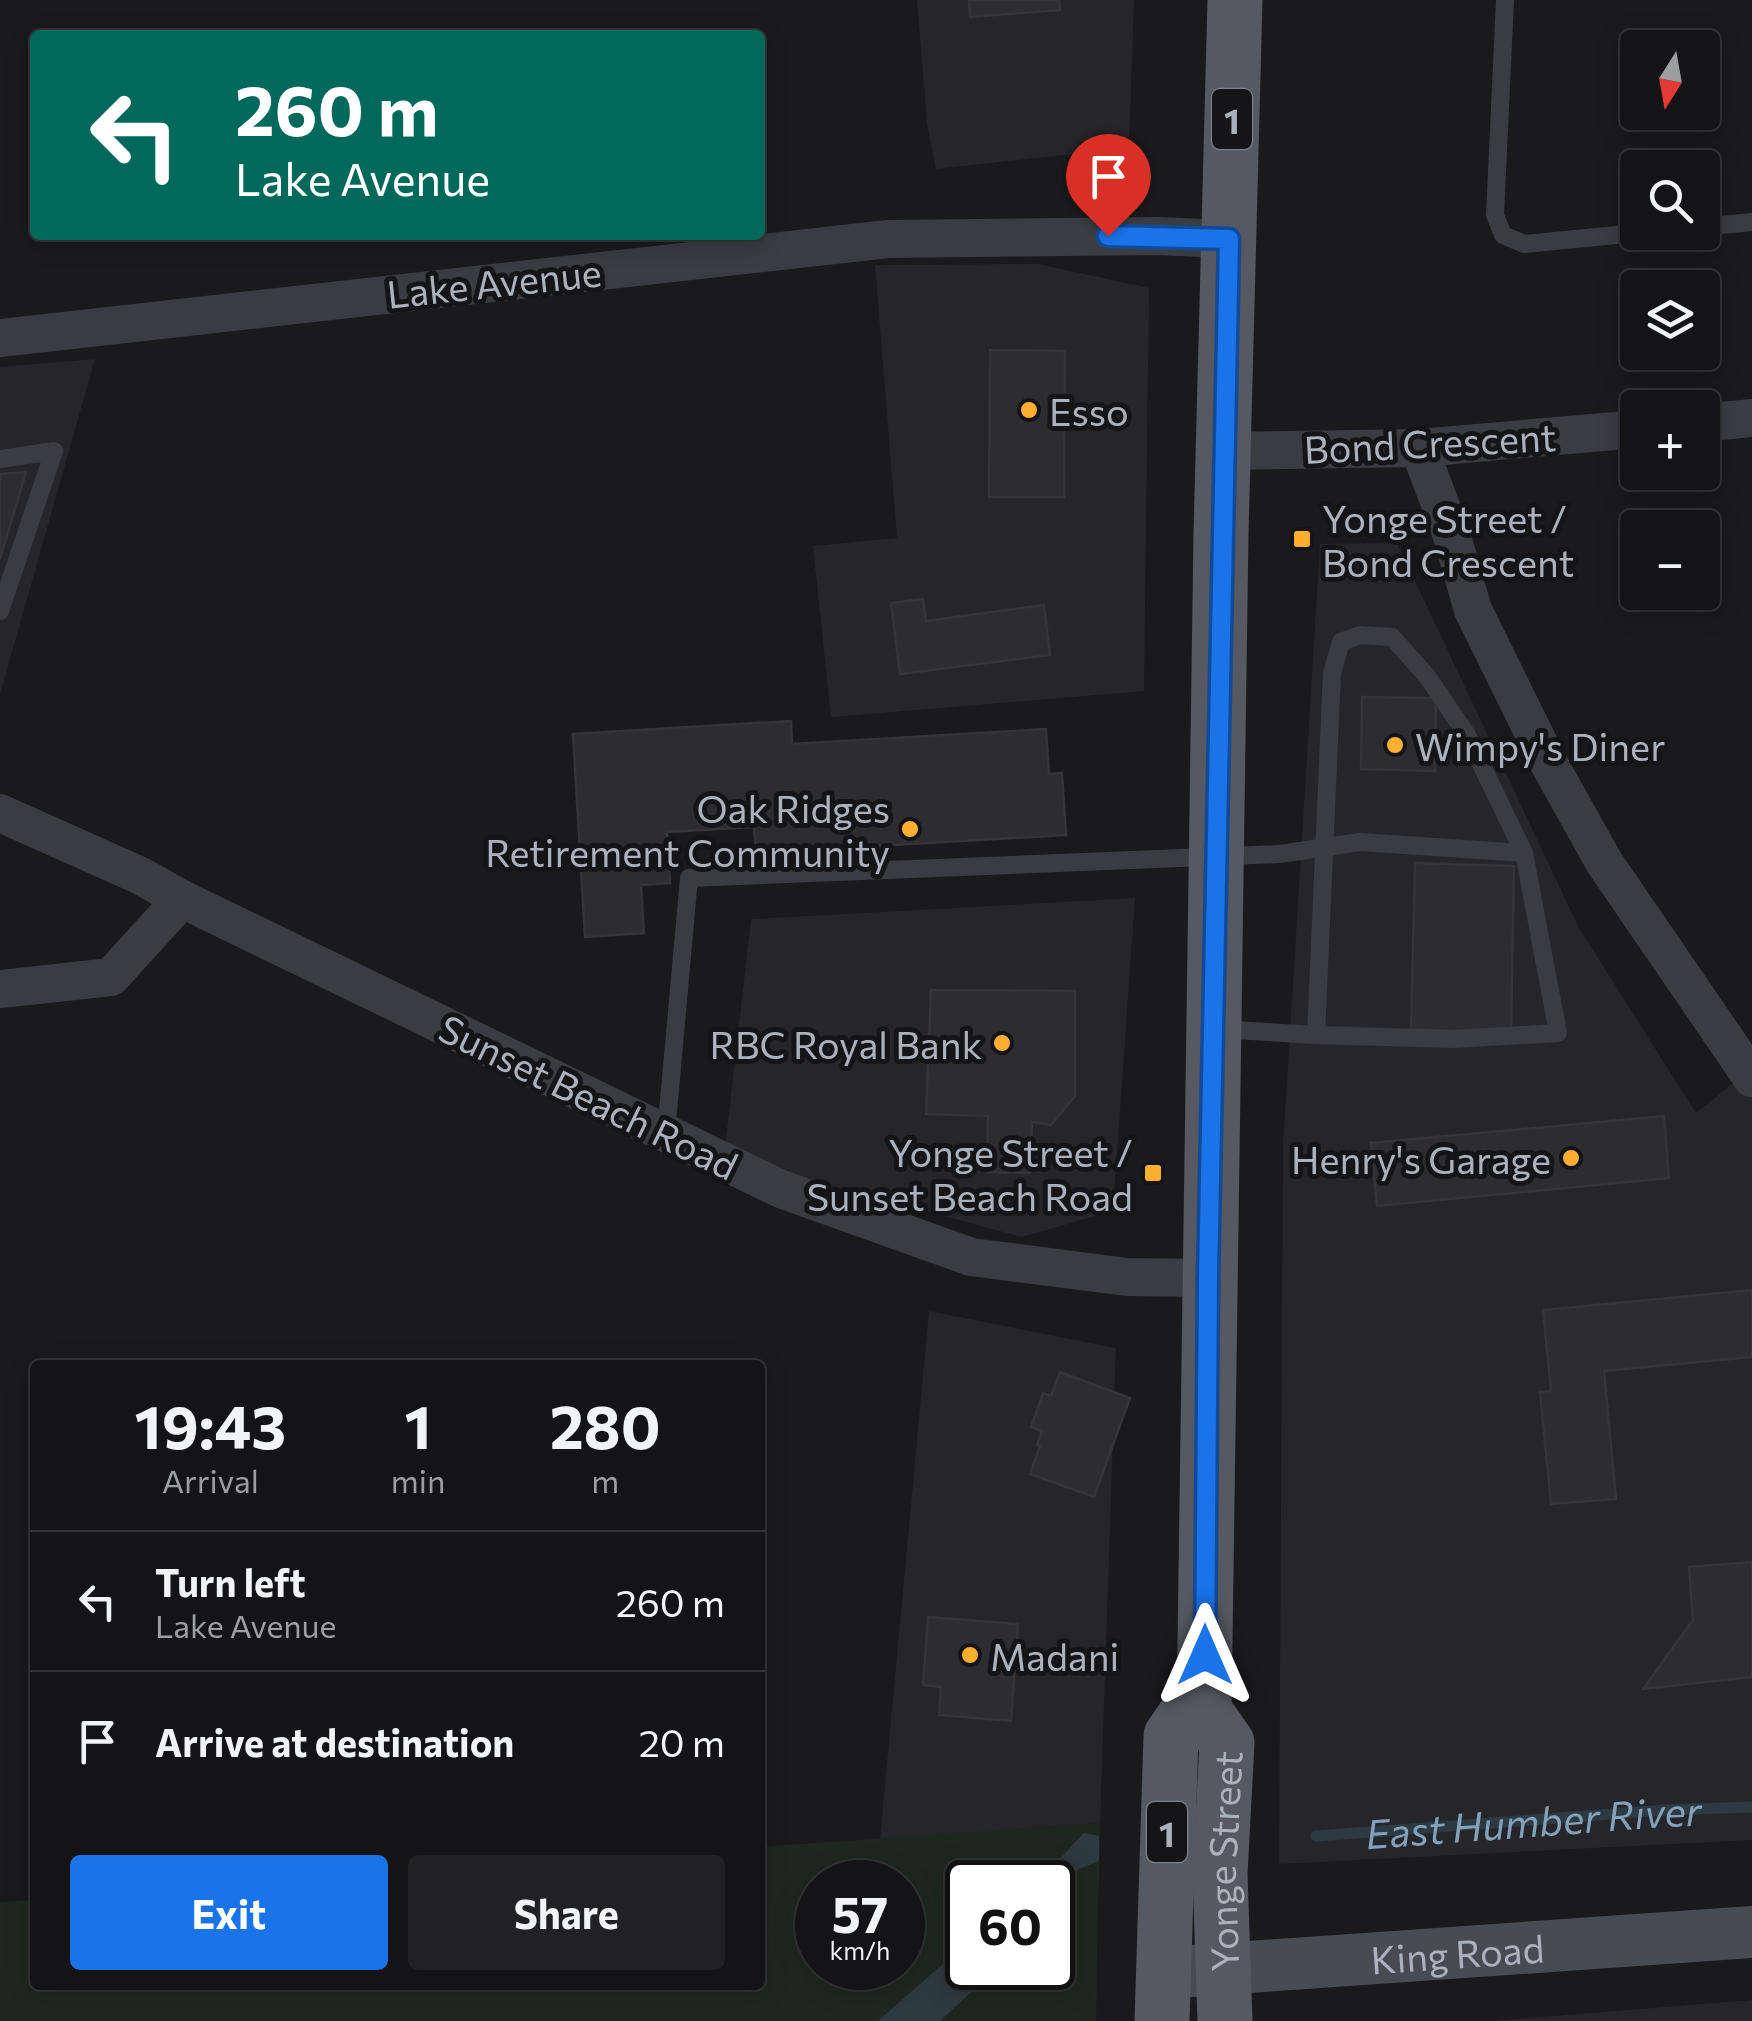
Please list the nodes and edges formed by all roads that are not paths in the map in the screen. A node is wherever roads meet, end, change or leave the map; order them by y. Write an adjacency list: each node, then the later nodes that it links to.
1 (1235, 0): 6 (main road, Yonge Street / 1)
2 (1505, 0): 5 (lane)
3 (1752, 222): 4 (lane)
4 (1720, 225)
5 (1620, 235)
6 (1229, 239): 7 (street, Lake Avenue); 12 (main road, Yonge Street / 1)
7 (0, 338)
8 (1752, 418): 9 (street)
9 (1720, 421)
10 (1620, 430): 11 (street, Bond Crescent)
11 (1419, 448): 12 (street, Bond Crescent); 23 (street)
12 (1223, 451): 18 (main road, Yonge Street / 1)
13 (0, 459): 14 (lane)
14 (0, 612)
15 (0, 814): 19 (street, Sunset Beach Road)
16 (1322, 848): 17 (lane); 17 (lane); 18 (lane); 22 (lane)
17 (1524, 853): 22 (lane)
18 (1216, 855): 21 (main road, Yonge Street / 1); 24 (lane)
19 (182, 899): 20 (street); 24 (street, Sunset Beach Road)
20 (0, 989)
21 (1212, 1029): 22 (lane); 25 (main road, Yonge Street / 1)
22 (1316, 1035)
23 (1752, 1078)
24 (666, 1134): 25 (street, Sunset Beach Road)
25 (1208, 1278): 26 (main road, Yonge Street / 1)
26 (1204, 1710): 28 (main road, Yonge Street / 1); 29 (main road, Yonge Street / 1)
27 (1752, 1932): 28 (main road, King Road)
28 (1225, 1995): 29 (main road, King Road)
29 (1162, 1997)

